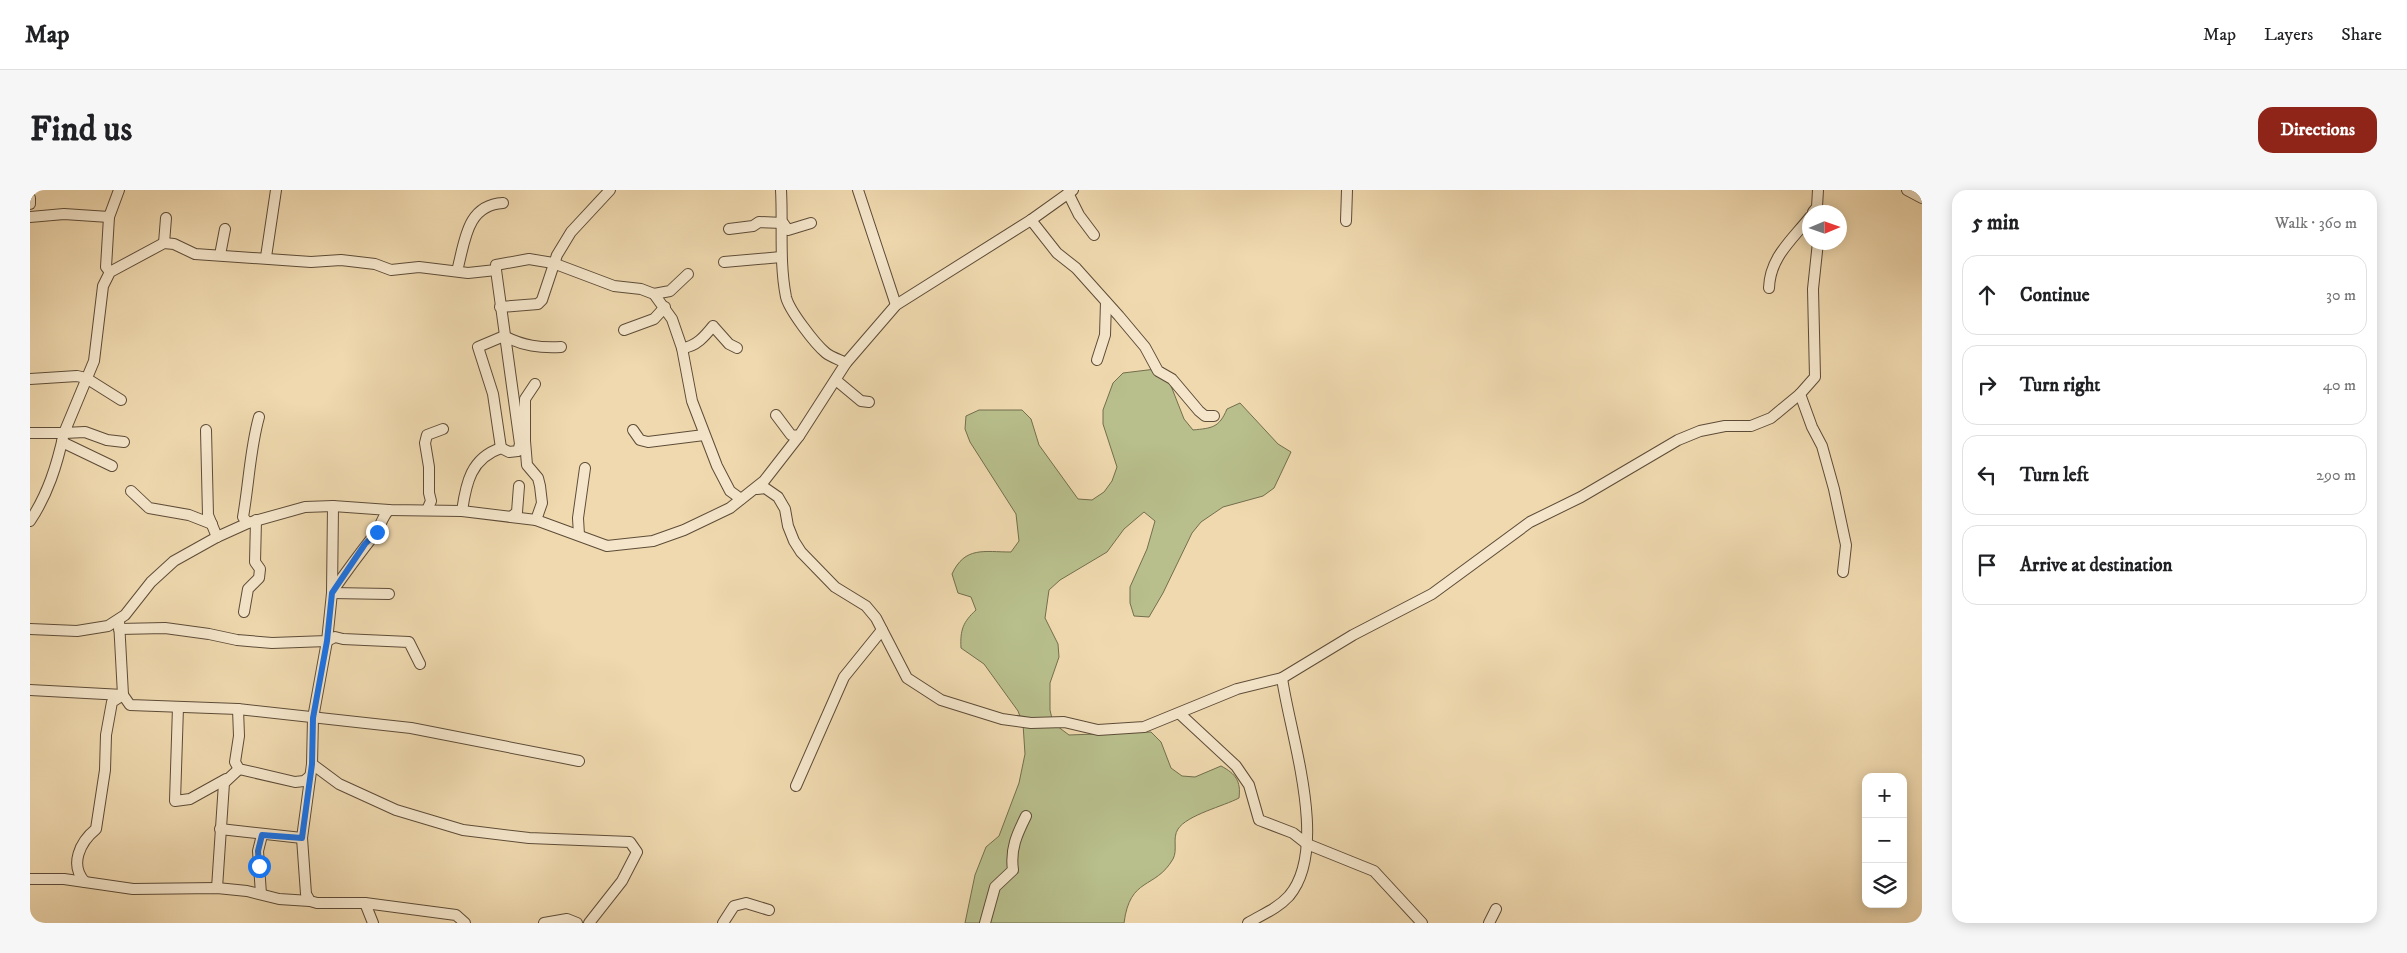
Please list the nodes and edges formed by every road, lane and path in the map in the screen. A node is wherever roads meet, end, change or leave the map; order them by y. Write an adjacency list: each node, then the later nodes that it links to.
1 (119, 190): 16 (street)
2 (276, 190): 29 (street)
3 (610, 190): 32 (street)
4 (781, 190): 20 (street)
5 (858, 190): 40 (street)
6 (1347, 190): 19 (street)
7 (1818, 190): 14 (street)
8 (1907, 190): 11 (street)
9 (1070, 192): 18 (street); 25 (street)
10 (30, 198): 13 (street)
11 (1922, 198)
12 (503, 203): 35 (street)
13 (30, 204)
14 (1817, 205)
15 (30, 217): 16 (street)
16 (109, 217): 34 (street)
17 (166, 218): 26 (street)
18 (1032, 220): 39 (street); 40 (street)
19 (1346, 221)
20 (783, 223): 21 (street); 23 (street); 30 (street)
21 (811, 223)
22 (1802, 227): 37 (street)
23 (729, 229)
24 (225, 230): 28 (street)
25 (1094, 235)
26 (164, 244): 28 (street); 34 (street)
27 (1817, 250): 54 (street)
28 (220, 255): 29 (street)
29 (266, 257): 35 (street)
30 (781, 257): 31 (street); 49 (street)
31 (724, 262)
32 (553, 263): 33 (street); 38 (street); 41 (street)
33 (496, 270): 35 (street); 41 (street)
34 (110, 272): 50 (street)
35 (457, 272)
36 (688, 274): 38 (street)
37 (1770, 288)
38 (654, 294): 42 (street)
39 (1106, 302): 48 (street); 59 (street)
40 (896, 305): 49 (street)
41 (500, 307): 44 (street)
42 (665, 307): 43 (street); 46 (street)
43 (624, 330)
44 (504, 336): 45 (street); 68 (street); 68 (street)
45 (561, 347)
46 (682, 348): 47 (street); 64 (street)
47 (737, 348)
48 (1097, 360)
49 (846, 363): 52 (street)
50 (86, 378): 51 (street); 55 (street); 66 (street)
51 (30, 379)
52 (837, 381): 56 (street); 65 (street)
53 (535, 384): 80 (street)
54 (1800, 394): 86 (street); 95 (street)
55 (121, 400)
56 (869, 402)
57 (776, 415): 65 (street)
58 (259, 416): 82 (street)
59 (1214, 416)
60 (443, 429): 77 (street)
61 (206, 430): 83 (street)
62 (633, 430): 64 (street)
63 (30, 433): 66 (street)
64 (704, 435): 74 (street)
65 (799, 436): 72 (street)
66 (63, 438): 67 (street); 69 (street); 81 (street)
67 (124, 442)
68 (501, 448): 78 (street)
69 (112, 466)
70 (585, 468): 84 (street)
71 (519, 486): 79 (street)
72 (757, 489): 74 (street); 92 (street)
73 (131, 491): 83 (street)
74 (742, 499): 84 (street)
75 (333, 506): 76 (street); 82 (street); 87 (street)
76 (389, 510): 77 (street); 87 (street)
77 (427, 510): 78 (street)
78 (462, 511): 79 (street)
79 (511, 517): 80 (street)
80 (536, 520): 84 (street)
81 (30, 521)
82 (252, 521): 85 (street); 89 (street)
83 (212, 524): 85 (street)
84 (579, 535)
85 (217, 537): 90 (street)
86 (1843, 572)
87 (332, 593): 88 (street); 93 (street)
88 (389, 594)
89 (244, 612)
90 (119, 625): 91 (street); 93 (street); 97 (street)
91 (30, 629)
92 (882, 630): 100 (street); 107 (street)
93 (327, 641): 94 (street); 101 (street)
94 (420, 664)
95 (1282, 678): 100 (street); 112 (street)
96 (30, 690): 97 (street)
97 (122, 695): 98 (street); 114 (street)
98 (178, 707): 99 (street); 106 (street)
99 (238, 709): 101 (street); 104 (street)
100 (1180, 714): 112 (street)
101 (313, 718): 102 (street); 103 (street)
102 (579, 761)
103 (312, 764): 105 (street); 125 (street)
104 (239, 769): 105 (street); 106 (street)
105 (310, 776): 111 (street)
106 (226, 779): 109 (street)
107 (796, 786)
108 (1026, 816): 127 (street)
109 (220, 829): 110 (street); 115 (street)
110 (262, 835): 111 (street); 116 (street)
111 (302, 838): 117 (street)
112 (1307, 844): 128 (street); 129 (street)
113 (30, 878): 114 (street)
114 (85, 882): 115 (street)
115 (217, 888): 116 (street)
116 (261, 894): 117 (street)
117 (310, 901): 118 (street)
118 (365, 903): 121 (street); 122 (street)
119 (1496, 909): 130 (street)
120 (769, 910): 126 (street)
121 (373, 923)
122 (465, 923)
123 (544, 923): 124 (street)
124 (577, 923)
125 (589, 923)
126 (723, 923)
127 (985, 923)
128 (1248, 923)
129 (1422, 923)
130 (1489, 923)

